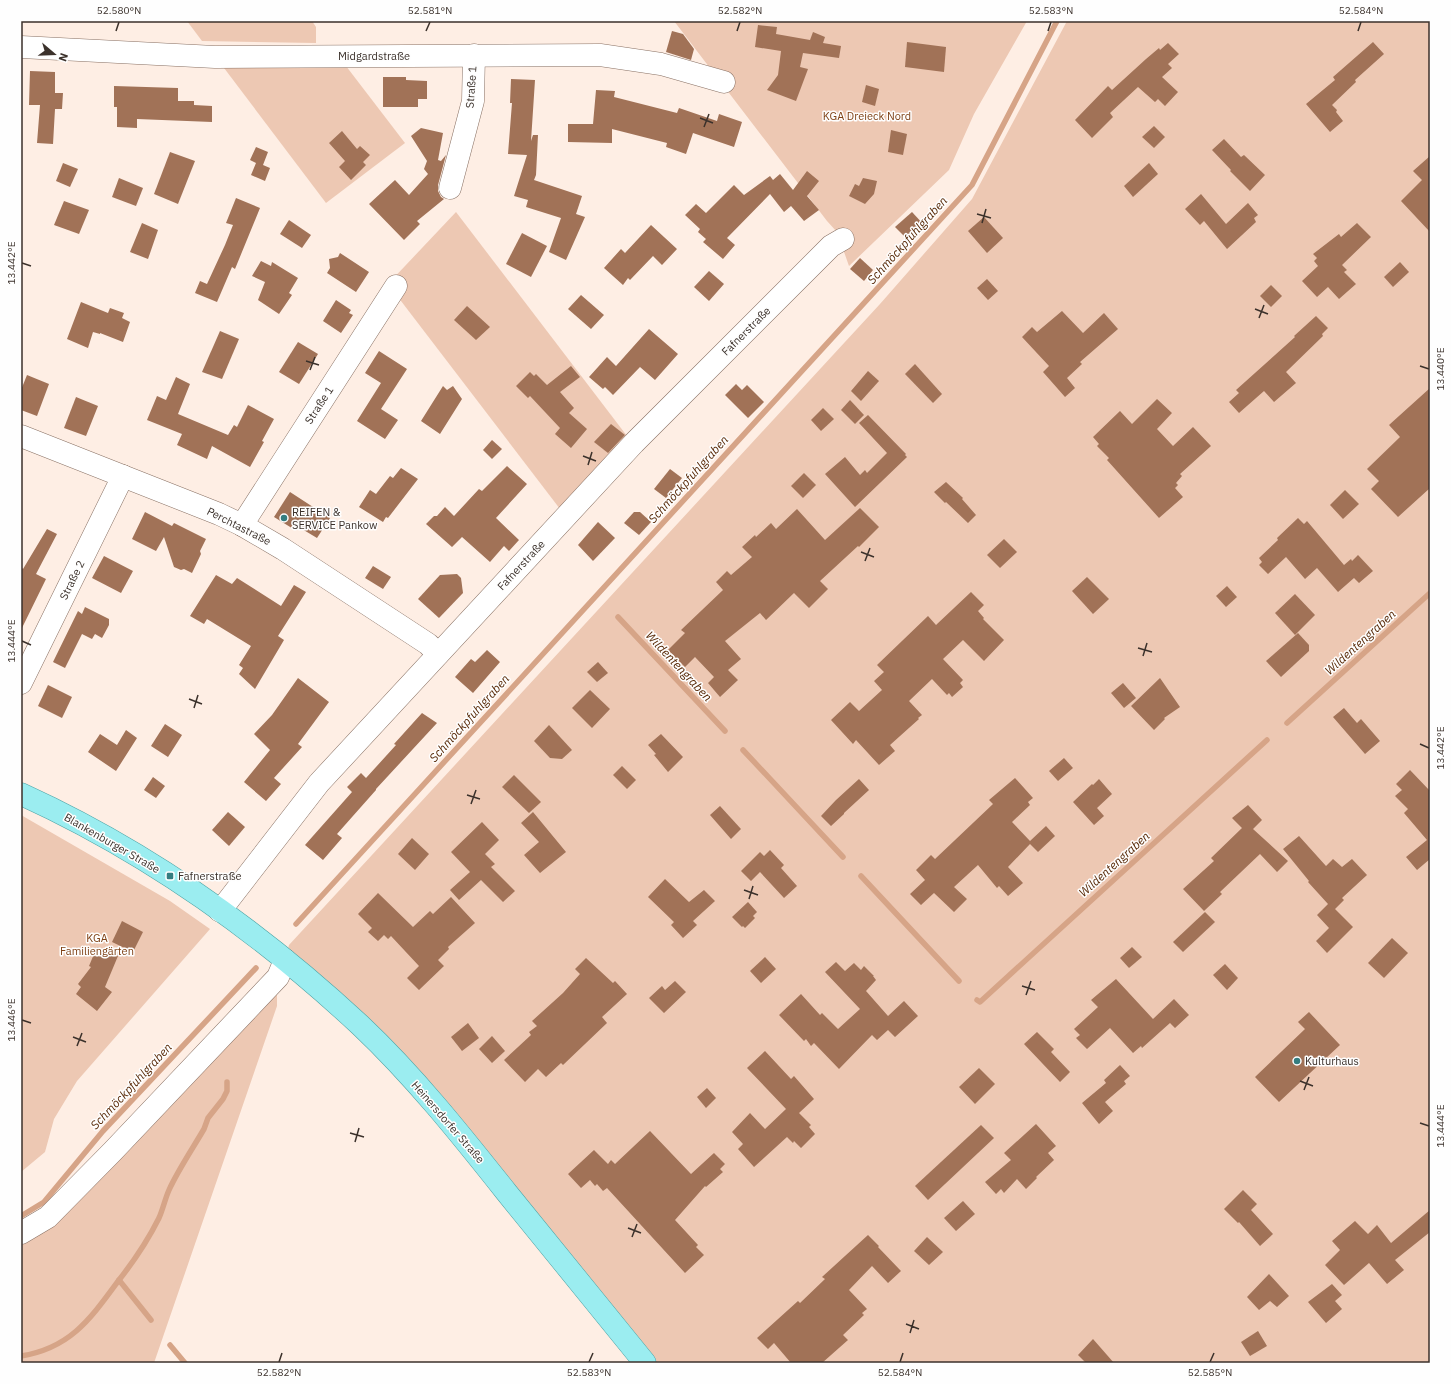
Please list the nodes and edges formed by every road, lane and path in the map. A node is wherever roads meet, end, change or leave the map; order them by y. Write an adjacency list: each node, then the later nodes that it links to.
1 (21, 47): 2 (street, Midgardstraße)
2 (474, 55): 3 (street, Midgardstraße); 4 (street, Straße 1)
3 (724, 82)
4 (450, 188)
5 (843, 238): 10 (street, Fafnerstraße)
6 (396, 286): 9 (street, Straße 1)
7 (21, 436): 8 (street, Perchtastraße)
8 (123, 476): 9 (street, Perchtastraße); 11 (street, Straße 2)
9 (242, 525): 10 (street, Perchtastraße)
10 (438, 654): 13 (street, Fafnerstraße)
11 (21, 684)
12 (21, 794): 13 (main road, Blankenburger Straße)
13 (220, 911): 14 (main road, Heinersdorfer Straße)
14 (285, 960): 15 (street); 16 (main road, Heinersdorfer Straße)
15 (21, 1233)
16 (645, 1363)

